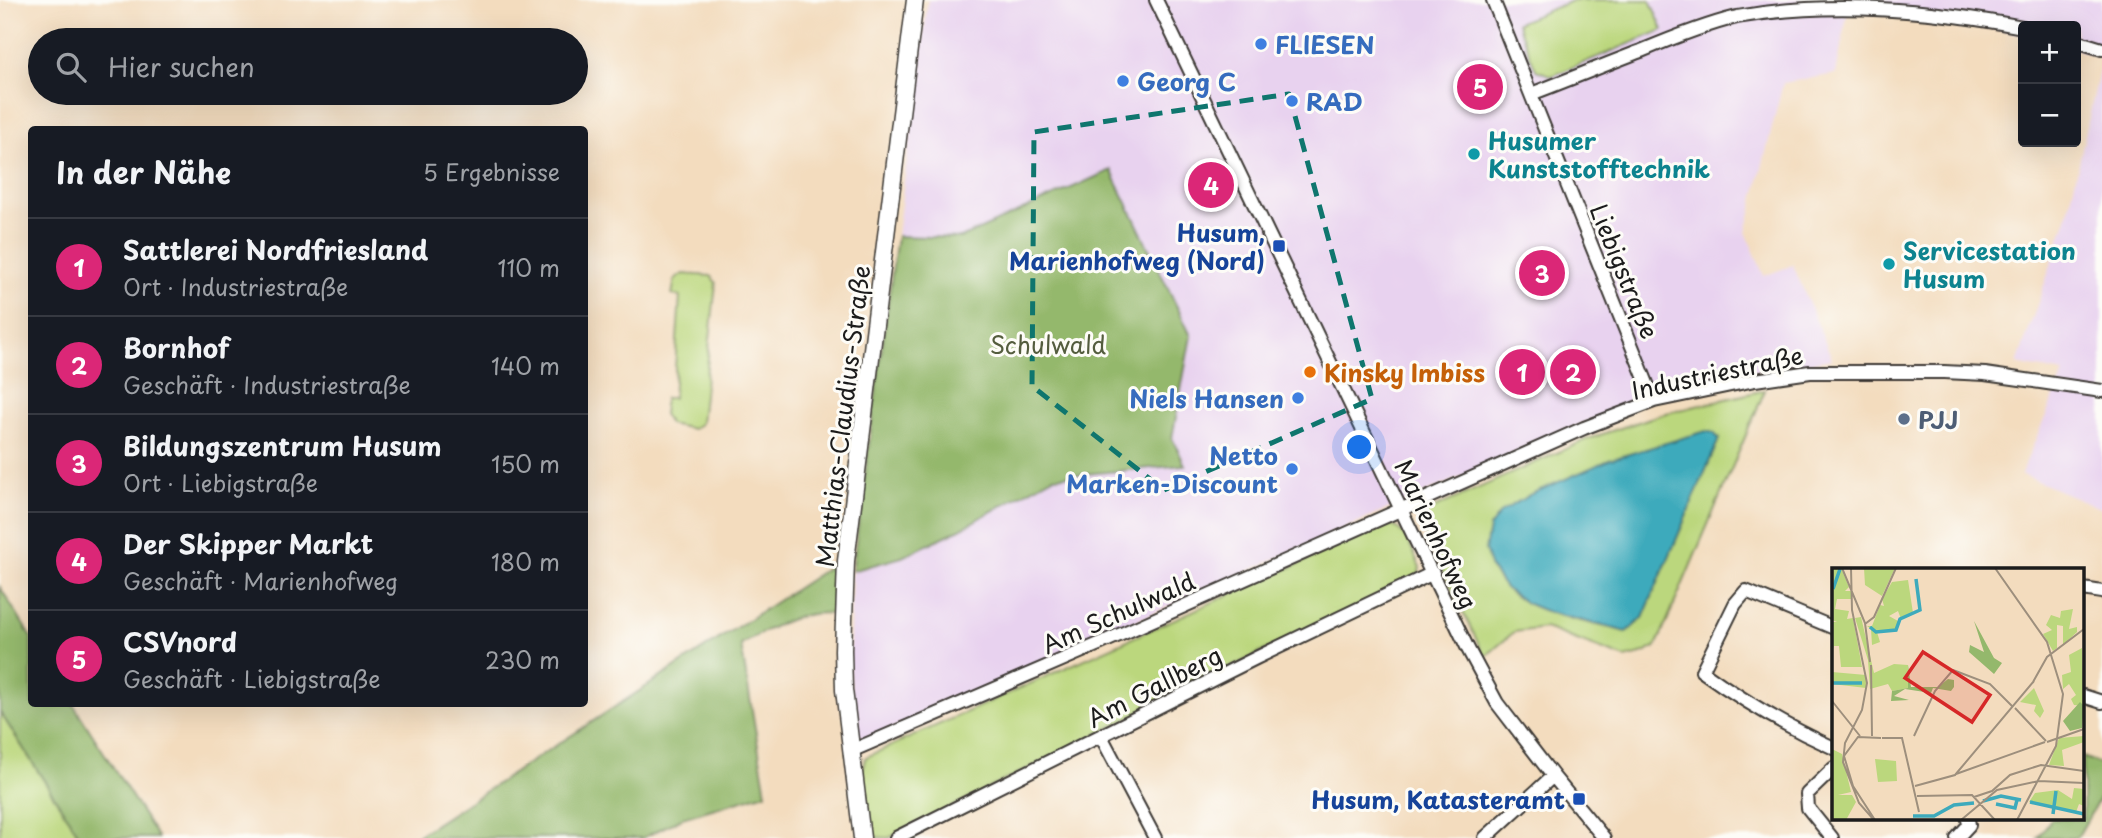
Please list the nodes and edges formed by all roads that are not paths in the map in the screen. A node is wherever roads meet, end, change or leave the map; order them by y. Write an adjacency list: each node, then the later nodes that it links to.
1 (915, 0): 19 (street, Matthias-Claudius-Straße)
2 (1156, 0): 10 (street, Marienhofweg)
3 (1493, 0): 7 (street, Liebigstraße)
4 (2018, 26): 7 (street)
5 (2081, 42): 6 (street)
6 (2102, 48)
7 (1531, 94): 9 (street, Liebigstraße)
8 (2102, 391): 9 (street, Industriestraße)
9 (1654, 401): 10 (street, Industriestraße)
10 (1402, 509): 11 (street, Marienhofweg); 19 (street, Am Schulwald)
11 (1433, 573): 17 (street, Am Gallberg); 21 (street, Marienhofweg)
12 (2084, 589): 13 (street)
13 (2102, 592)
14 (1832, 627): 18 (street)
15 (2084, 696): 16 (street)
16 (2102, 702)
17 (1101, 736): 24 (street, Am Gallberg); 25 (street)
18 (1832, 747)
19 (851, 751): 23 (street, Matthias-Claudius-Straße)
20 (1832, 770): 28 (street)
21 (1553, 776): 26 (street); 27 (street, Marienhofweg)
22 (1968, 820): 29 (street)
23 (862, 838)
24 (896, 838)
25 (1155, 838)
26 (1485, 838)
27 (1604, 838)
28 (1832, 838)
29 (1957, 838)

